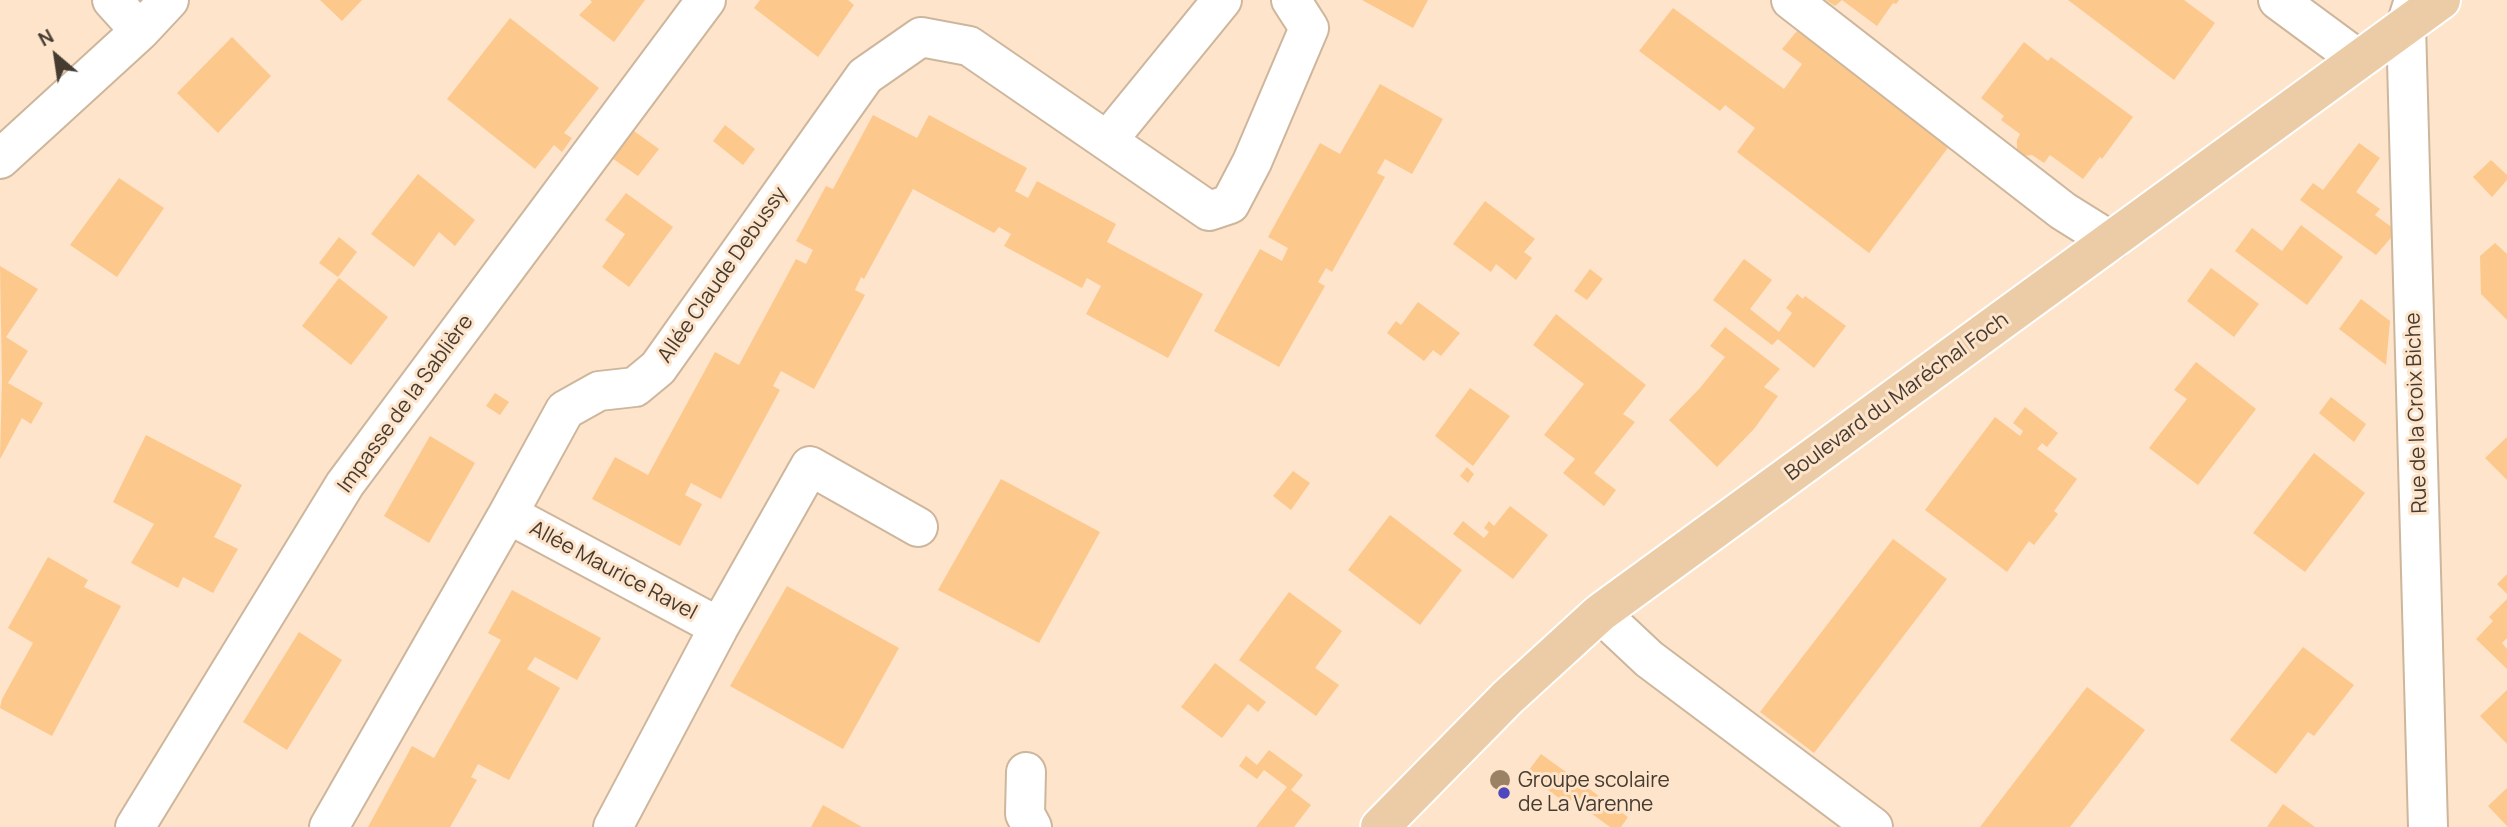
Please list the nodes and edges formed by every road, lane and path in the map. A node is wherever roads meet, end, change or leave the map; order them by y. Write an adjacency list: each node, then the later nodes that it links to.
1 (111, 0): 10 (street)
2 (169, 0): 10 (street)
3 (706, 0): 20 (street, Impasse de la Sablière)
4 (1222, 0): 12 (street)
5 (1291, 0): 12 (street, Allée Claude Debussy)
6 (1791, 0): 14 (street)
7 (2278, 0): 11 (street)
8 (2441, 0): 9 (main road, Boulevard du Maréchal Foch)
9 (2410, 13): 11 (main road, Boulevard du Maréchal Foch); 26 (street, Rue de la Croix Biche)
10 (140, 31): 13 (street)
11 (2358, 59): 14 (main road, Boulevard du Maréchal Foch)
12 (1107, 141): 15 (street, Allée Claude Debussy)
13 (0, 159)
14 (2111, 241): 17 (main road, Boulevard du Maréchal Foch)
15 (508, 514): 18 (street, Allée Maurice Ravel); 21 (street, Allée Claude Debussy)
16 (918, 527): 18 (street, Allée Maurice Ravel)
17 (1600, 613): 24 (main road, Boulevard du Maréchal Foch); 25 (street)
18 (719, 627): 22 (street, Allée Maurice Ravel)
19 (1026, 772): 23 (street)
20 (135, 827)
21 (330, 827)
22 (613, 827)
23 (1032, 827)
24 (1380, 827)
25 (1873, 827)
26 (2428, 827)

